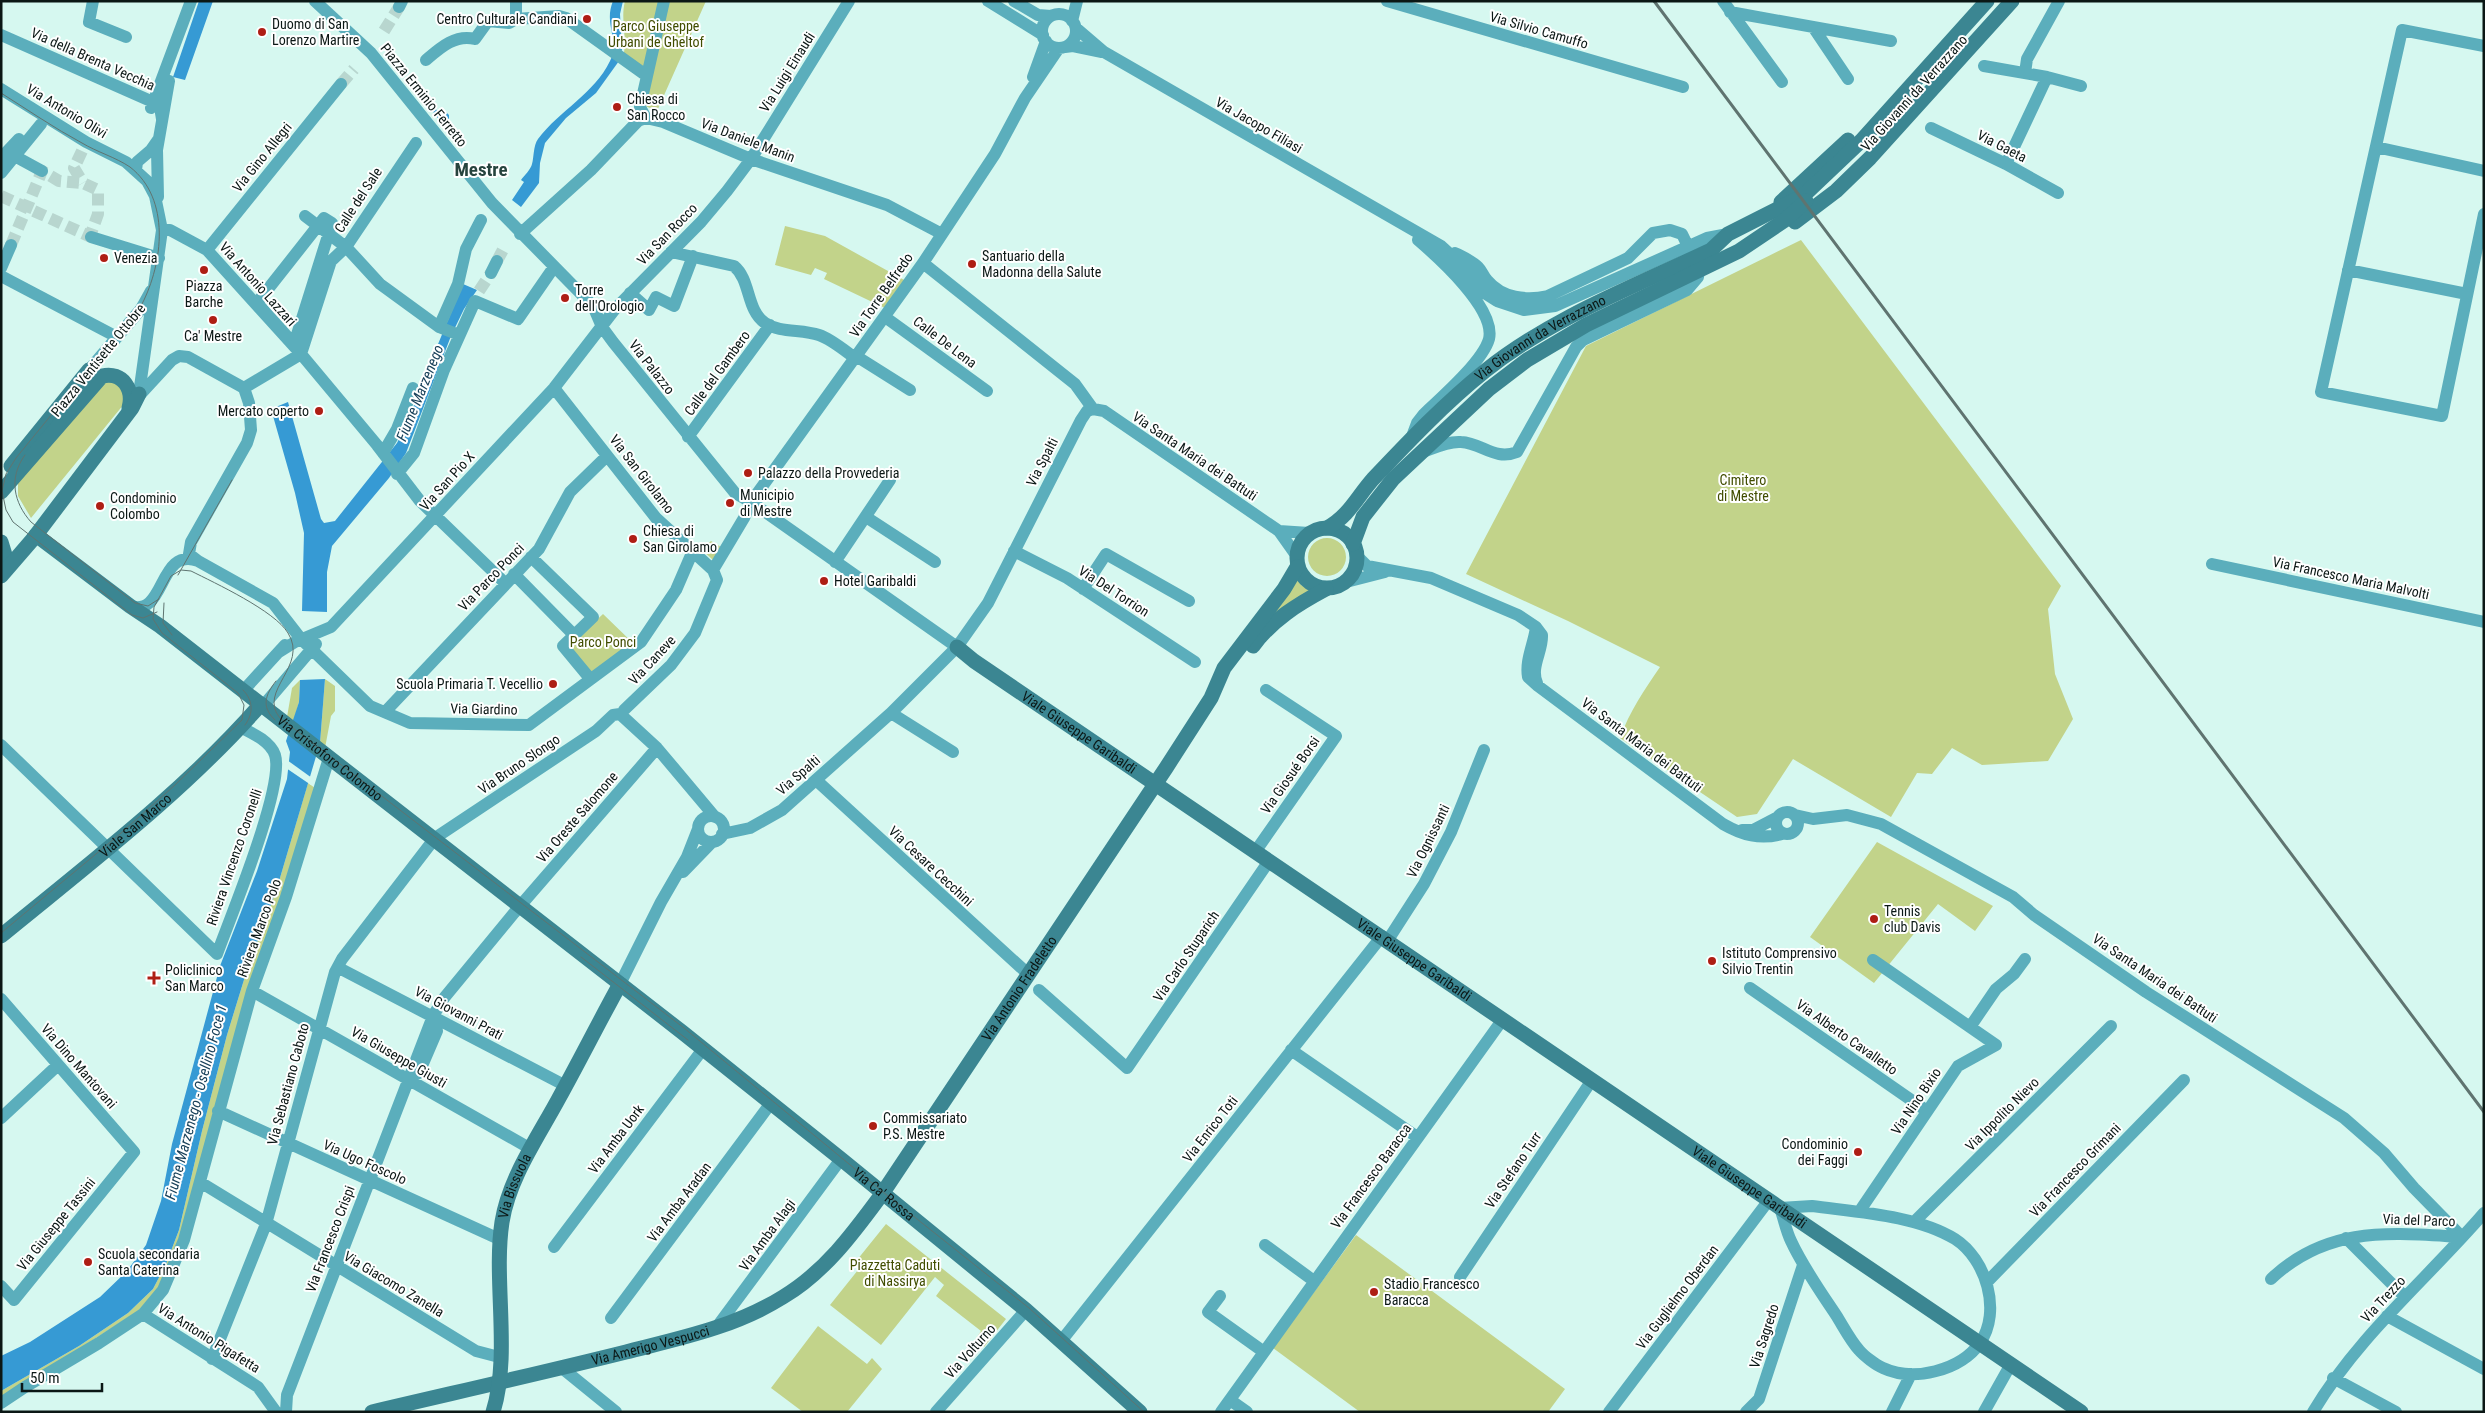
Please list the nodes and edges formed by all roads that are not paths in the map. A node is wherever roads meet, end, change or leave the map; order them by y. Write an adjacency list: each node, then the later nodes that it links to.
1 (93, 1): 23 (street)
2 (191, 1): 40 (street)
3 (315, 1): 70 (street, Piazza Erminio Ferretto)
4 (516, 1): 19 (street)
5 (850, 1): 50 (street, Via Luigi Einaudi)
6 (988, 1): 24 (street)
7 (1014, 1): 18 (street)
8 (1077, 1): 20 (street)
9 (1387, 1): 38 (street, Via Silvio Camuffo)
10 (1722, 1): 17 (street)
11 (1973, 1): 60 (street)
12 (1987, 1): 56 (street, Via Giovanni da Verrazzano)
13 (1997, 1): 56 (street, Via Giovanni da Verrazzano)
14 (2012, 1): 56 (street)
15 (2059, 1): 31 (street)
16 (662, 2): 32 (street)
17 (1730, 12): 21 (street); 35 (street)
18 (1051, 16): 20 (street); 24 (street)
19 (516, 19): 29 (street); 32 (street)
20 (1074, 24): 27 (street); 28 (street, Via Jacopo Filiasi)
21 (1813, 27): 25 (street); 34 (street)
22 (1, 35): 40 (street, Via della Brenta Vecchia)
23 (126, 37)
24 (1044, 38): 27 (street); 41 (street, Via Torre Belfredo)
25 (1891, 41)
26 (2484, 46): 48 (street)
27 (1062, 47): 28 (street, Via Jacopo Filiasi); 41 (street, Via Torre Belfredo)
28 (1107, 54): 63 (street, Via Jacopo Filiasi)
29 (426, 60)
30 (1984, 66): 31 (street)
31 (2025, 73): 33 (street)
32 (647, 76): 42 (street)
33 (2047, 77): 37 (street); 51 (street)
34 (1848, 79)
35 (1782, 82)
36 (341, 84): 74 (street, Via Gino Allegri)
37 (2081, 86)
38 (1683, 87)
39 (1, 89): 44 (street, Via Antonio Olivi)
40 (160, 94): 43 (street); 43 (street, Via della Brenta Vecchia)
41 (1025, 98): 67 (street, Via Torre Belfredo)
42 (646, 118): 50 (street, Via Daniele Manin); 70 (street)
43 (162, 119): 46 (street)
44 (41, 120): 49 (street); 52 (street, Via Antonio Olivi); 55 (street)
45 (1931, 128): 51 (street, Via Gaeta)
46 (159, 138): 52 (street); 58 (street)
47 (416, 143): 72 (street, Calle del Sale)
48 (2376, 147): 54 (street); 82 (street)
49 (4, 155): 53 (street)
50 (751, 159): 67 (street, Via Daniele Manin); 75 (street, Via San Rocco)
51 (2006, 164): 57 (street, Via Gaeta)
52 (136, 170): 58 (street, Via Antonio Olivi)
53 (42, 171)
54 (2484, 171)
55 (1, 173)
56 (1829, 183): 60 (street); 60 (street, Via Giovanni da Verrazzano); 76 (street)
57 (2058, 193)
58 (158, 205): 65 (street)
59 (2484, 214): 87 (street)
60 (1779, 215): 68 (street, Via Giovanni da Verrazzano); 76 (street, Via Giovanni da Verrazzano)
61 (305, 216): 64 (street)
62 (481, 220): 93 (street)
63 (1399, 223): 73 (street); 107 (street)
64 (318, 226): 66 (street); 66 (street)
65 (162, 230): 74 (street, Via Antonio Lazzari); 78 (street)
66 (329, 234): 72 (street)
67 (942, 234): 79 (street, Via Torre Belfredo)
68 (1728, 234): 73 (street); 85 (street, Via Giovanni da Verrazzano)
69 (91, 237): 78 (street)
70 (520, 237): 80 (street, Piazza Erminio Ferretto)
71 (10, 245): 81 (street)
72 (346, 246): 93 (street, Calle del Sale); 95 (street, Via Antonio Lazzari)
73 (1441, 246): 108 (street)
74 (207, 250): 95 (street, Via Antonio Lazzari)
75 (672, 252): 77 (street); 86 (street, Via San Rocco)
76 (1739, 252): 85 (street, Via Giovanni da Verrazzano)
77 (693, 256): 86 (street); 91 (street)
78 (158, 258): 84 (street)
79 (922, 263): 89 (street, Via Torre Belfredo); 104 (street)
80 (554, 267): 92 (street, Piazza Erminio Ferretto); 93 (street)
81 (1, 268)
82 (2348, 270): 87 (street); 87 (street)
83 (1, 275): 88 (street); 94 (street)
84 (154, 284): 94 (street, Piazza Ventisette Ottobre); 103 (street, Piazza Ventisette Ottobre)
85 (1644, 290): 107 (street, Via Giovanni da Verrazzano); 108 (street, Via Giovanni da Verrazzano)
86 (630, 293): 92 (street, Via San Rocco)
87 (2467, 294)
88 (70, 310)
89 (884, 317): 96 (street, Via Torre Belfredo); 102 (street, Calle De Lena)
90 (86, 319): 94 (street)
91 (770, 325): 96 (street); 106 (street, Calle del Gambero)
92 (602, 327): 100 (street, Via San Pio X); 106 (street, Via Palazzo)
93 (449, 331): 111 (street)
94 (116, 336): 97 (street, Piazza Ventisette Ottobre)
95 (301, 354): 98 (street); 109 (street)
96 (855, 357): 101 (street); 114 (street, Via Torre Belfredo)
97 (89, 370): 113 (street, Piazza Ventisette Ottobre)
98 (244, 388): 103 (street, Piazza Ventisette Ottobre); 126 (street)
99 (413, 388): 109 (street)
100 (554, 388): 110 (street, Via San Girolamo); 115 (street, Via San Pio X)
101 (910, 390)
102 (987, 392)
103 (138, 396): 105 (street, Piazza Ventisette Ottobre)
104 (1093, 408): 118 (street, Via Santa Maria dei Battuti); 123 (street, Via Spalti)
105 (125, 417): 113 (street, Piazza Ventisette Ottobre); 120 (street, Piazza Ventisette Ottobre)
106 (688, 437): 114 (street, Via Palazzo)
107 (1410, 442): 117 (street, Via Giovanni da Verrazzano)
108 (1420, 453): 122 (street, Via Giovanni da Verrazzano)
109 (384, 456): 111 (street)
110 (607, 456): 124 (street, Via San Girolamo); 125 (street, Via Parco Ponci)
111 (396, 473): 115 (street)
112 (890, 480): 116 (street)
113 (3, 486)
114 (751, 502): 128 (street, Viale Giuseppe Garibaldi); 131 (street)
115 (435, 517): 134 (street); 143 (street, Via San Pio X)
116 (866, 517): 128 (street); 129 (street)
117 (1327, 528): 119 (street); 122 (street)
118 (1279, 531): 119 (street, Via Santa Maria dei Battuti); 127 (street, Via Santa Maria dei Battuti)
119 (1309, 533): 127 (street)
120 (36, 534): 133 (street, Piazza Ventisette Ottobre); 140 (street, Via Cristoforo Colombo)
121 (1, 542): 133 (street)
122 (1355, 550): 132 (street); 135 (street)
123 (1014, 551): 136 (street, Via Del Torrion); 146 (street, Via Spalti)
124 (692, 553): 131 (street, Via San Girolamo); 149 (street, Via Giardino)
125 (531, 557): 134 (street, Via Parco Ponci); 145 (street)
126 (198, 561): 138 (street); 144 (street, Via Giardino)
127 (1297, 561): 137 (street); 152 (street)
128 (835, 562): 146 (street, Viale Giuseppe Garibaldi)
129 (935, 562)
130 (2212, 564): 142 (street, Via Francesco Maria Malvolti)
131 (713, 570): 155 (street, Via Caneve)
132 (1388, 571): 135 (street); 170 (street, Via Santa Maria dei Battuti)
133 (2, 573)
134 (509, 579): 145 (street); 154 (street, Via Parco Ponci)
135 (1346, 582): 137 (street)
136 (1084, 589): 139 (street); 148 (street, Via Del Torrion)
137 (1326, 589): 152 (street)
138 (154, 597): 140 (street); 141 (street)
139 (1189, 602)
140 (130, 606): 141 (street, Via Cristoforo Colombo)
141 (153, 621): 151 (street, Via Cristoforo Colombo)
142 (2484, 622)
143 (331, 627): 144 (street, Via San Pio X); 147 (street)
144 (297, 635): 147 (street, Via Giardino); 151 (street, Via San Pio X)
145 (574, 635): 149 (street)
146 (958, 647): 156 (street, Via Spalti); 164 (street, Viale Giuseppe Garibaldi)
147 (312, 650): 153 (street); 154 (street, Via Giardino)
148 (1194, 662)
149 (588, 680): 154 (street, Via Giardino)
150 (1266, 690): 176 (street, Via Giosué Borsi)
151 (243, 691): 153 (street, Via Cristoforo Colombo)
152 (1211, 698): 164 (street)
153 (262, 705): 157 (street, Viale San Marco); 162 (street, Via Cristoforo Colombo)
154 (385, 712)
155 (622, 712): 159 (street); 174 (street, Via Bruno Slongo)
156 (891, 713): 161 (street); 163 (street, Via Spalti)
157 (240, 727): 175 (street, Viale San Marco); 175 (street, Riviera Vincenzo Coronelli)
158 (1, 745): 175 (street)
159 (657, 748): 165 (street); 179 (street, Via Oreste Salomone)
160 (1484, 750): 181 (street, Via Ognissanti)
161 (953, 752)
162 (329, 758): 174 (street, Via Cristoforo Colombo); 189 (street, Riviera Marco Polo)
163 (816, 780): 171 (street, Via Spalti); 185 (street, Via Cesare Cecchini)
164 (1155, 782): 176 (street, Viale Giuseppe Garibaldi); 185 (street, Via Antonio Fradeletto)
165 (688, 784): 169 (street); 171 (street)
166 (1795, 815): 167 (street); 168 (street, Via Santa Maria dei Battuti); 172 (street)
167 (1776, 818): 170 (street); 173 (street)
168 (1820, 818): 172 (street); 220 (street, Via Santa Maria dei Battuti)
169 (698, 827): 171 (street); 171 (street); 178 (street)
170 (1730, 828): 173 (street, Via Santa Maria dei Battuti)
171 (718, 829): 178 (street)
172 (1796, 830): 173 (street)
173 (1782, 834)
174 (434, 840): 179 (street, Via Cristoforo Colombo); 184 (street, Via Sebastiano Caboto)
175 (107, 848): 180 (street, Viale San Marco)
176 (1255, 852): 177 (street, Viale Giuseppe Garibaldi)
177 (1269, 861): 181 (street, Viale Giuseppe Garibaldi); 188 (street, Via Carlo Stuparich)
178 (676, 879): 186 (street)
179 (520, 906): 186 (street, Via Cristoforo Colombo); 191 (street)
180 (1, 936)
181 (1385, 938): 192 (street, Viale Giuseppe Garibaldi); 197 (street, Via Enrico Toti)
182 (2025, 959): 194 (street)
183 (1873, 960): 194 (street, Via Nino Bixio)
184 (339, 968): 191 (street, Via Giovanni Prati); 195 (street, Via Sebastiano Caboto)
185 (1027, 974): 214 (street, Via Antonio Fradeletto)
186 (620, 984): 196 (street, Via Ca' Rossa); 202 (street, Via Bissuola)
187 (1750, 988): 205 (street, Via Alberto Cavalletto)
188 (1039, 990)
189 (252, 991): 195 (street, Via Giuseppe Giusti); 204 (street, Riviera Marco Polo)
190 (1, 999): 198 (street, Via Dino Mantovani)
191 (433, 1016): 199 (street, Via Francesco Crispi); 202 (street, Via Giovanni Prati)
192 (1503, 1019): 200 (street, Viale Giuseppe Garibaldi); 207 (street, Via Francesco Baracca)
193 (2111, 1026): 218 (street, Via Ippolito Nievo)
194 (1970, 1027): 205 (street, Via Nino Bixio)
195 (319, 1028): 199 (street, Via Giuseppe Giusti); 208 (street, Via Sebastiano Caboto)
196 (703, 1048): 203 (street, Via Ca' Rossa); 224 (street, Via Amba Uork)
197 (1291, 1050): 207 (street); 239 (street, Via Enrico Toti)
198 (58, 1065): 206 (street); 210 (street, Via Dino Mantovani)
199 (407, 1078): 209 (street, Via Giuseppe Giusti); 212 (street, Via Francesco Crispi)
200 (1592, 1080): 215 (street, Viale Giuseppe Garibaldi); 227 (street, Via Stefano Turr)
201 (2184, 1080): 230 (street, Via Francesco Grimani)
202 (566, 1086): 209 (street, Via Bissuola)
203 (771, 1103): 211 (street, Via Ca' Rossa); 237 (street, Via Amba Aradan)
204 (218, 1111): 208 (street, Via Ugo Foscolo); 213 (street, Riviera Marco Polo)
205 (1927, 1111): 216 (street, Via Nino Bixio)
206 (1, 1118)
207 (1417, 1137): 229 (street, Via Francesco Baracca)
208 (287, 1144): 212 (street, Via Ugo Foscolo); 219 (street, Via Sebastiano Caboto)
209 (531, 1149): 222 (street, Via Bissuola)
210 (134, 1152): 231 (street, Via Giuseppe Tassini)
211 (841, 1159): 214 (street, Via Ca' Rossa); 238 (street, Via Amba Alagi)
212 (368, 1180): 222 (street, Via Ugo Foscolo); 226 (street, Via Francesco Crispi)
213 (200, 1182): 219 (street, Via Giacomo Zanella); 235 (street, Riviera Marco Polo)
214 (882, 1194): 234 (street, Via Ca' Rossa); 238 (street, Via Amerigo Vespucci)
215 (1775, 1204): 216 (street); 225 (street); 240 (street, Viale Giuseppe Garibaldi); 261 (street, Via Guglielmo Oberdan)
216 (1859, 1212): 218 (street)
217 (2484, 1213): 220 (street, Via Trezzo)
218 (1914, 1222): 230 (street)
219 (266, 1224): 226 (street, Via Giacomo Zanella); 243 (street, Via Sebastiano Caboto)
220 (2462, 1237): 221 (street, Via del Parco); 233 (street, Via Trezzo)
221 (2346, 1238): 228 (street, Via del Parco); 233 (street)
222 (500, 1239): 242 (street, Via Bissuola)
223 (1265, 1245): 229 (street)
224 (554, 1248)
225 (1804, 1265): 247 (street); 262 (street, Via Sagredo)
226 (335, 1266): 242 (street, Via Giacomo Zanella); 253 (street, Via Francesco Crispi)
227 (1460, 1278)
228 (2271, 1279)
229 (1314, 1281): 241 (street, Via Francesco Baracca)
230 (1987, 1282): 240 (street)
231 (1, 1286)
232 (1220, 1296): 241 (street)
233 (2405, 1297): 236 (street, Via Trezzo)
234 (1026, 1310): 239 (street, Via Ca' Rossa); 257 (street, Via Volturno)
235 (143, 1314): 243 (street, Via Antonio Pigafetta); 251 (street, Riviera Marco Polo)
236 (2387, 1316): 246 (street); 248 (street, Via Trezzo)
237 (610, 1318)
238 (716, 1328): 245 (street, Via Amerigo Vespucci)
239 (1062, 1340): 258 (street, Via Ca' Rossa)
240 (1980, 1343): 244 (street, Viale Giuseppe Garibaldi); 247 (street)
241 (1264, 1352): 250 (street, Via Francesco Baracca)
242 (500, 1357): 249 (street, Via Bissuola)
243 (212, 1359): 252 (street, Via Antonio Pigafetta)
244 (2011, 1364): 264 (street); 265 (street, Viale Giuseppe Garibaldi)
245 (562, 1368): 249 (street, Via Amerigo Vespucci); 256 (street)
246 (2484, 1369)
247 (1911, 1374): 263 (street)
248 (2333, 1378): 266 (street, Via Trezzo); 267 (street)
249 (498, 1382): 254 (street, Via Amerigo Vespucci); 255 (street, Via Bissuola)
250 (1230, 1400): 259 (street, Via Francesco Baracca); 260 (street)
251 (1, 1403)
252 (276, 1412)
253 (286, 1412)
254 (372, 1412)
255 (493, 1412)
256 (616, 1412)
257 (936, 1412)
258 (1140, 1412)
259 (1221, 1412)
260 (1247, 1412)
261 (1609, 1412)
262 (1746, 1412)
263 (1892, 1412)
264 (1984, 1412)
265 (2081, 1412)
266 (2313, 1412)
267 (2396, 1412)

